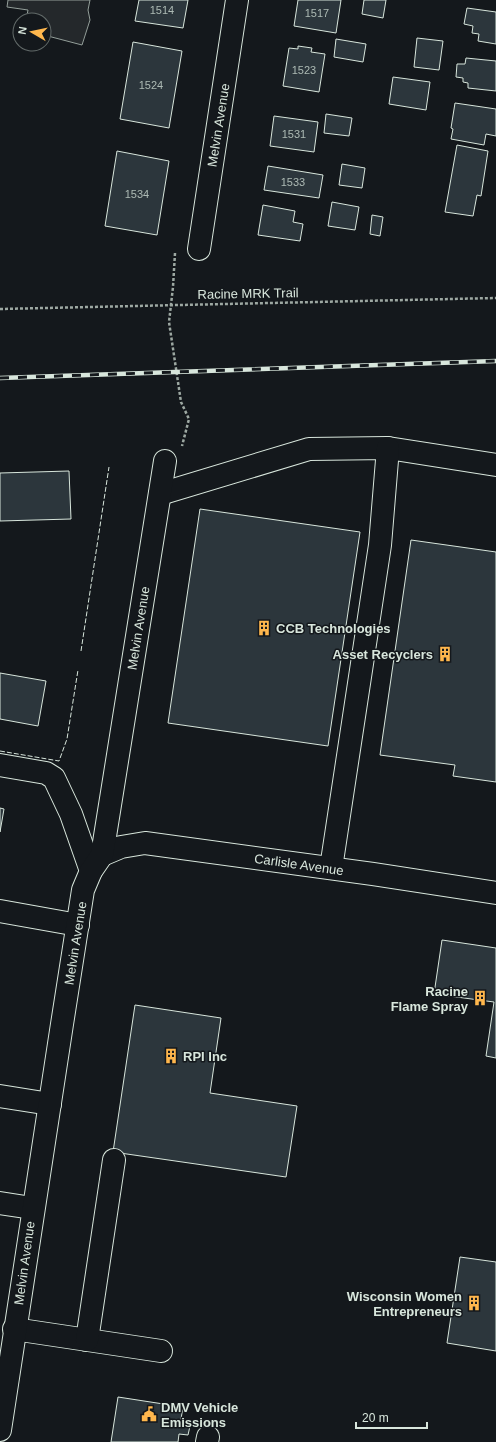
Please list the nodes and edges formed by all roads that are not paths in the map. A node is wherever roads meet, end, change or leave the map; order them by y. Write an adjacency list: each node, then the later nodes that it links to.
1 (238, 0): 2 (street, Melvin Avenue)
2 (199, 249)
3 (388, 448): 5 (street); 6 (street); 9 (street)
4 (165, 464): 6 (street, Melvin Avenue)
5 (496, 465)
6 (160, 494): 8 (street, Melvin Avenue)
7 (0, 765): 8 (street)
8 (96, 863): 9 (street, Carlisle Avenue); 12 (street, Melvin Avenue)
9 (331, 868): 10 (street, Carlisle Avenue)
10 (496, 893)
11 (0, 911): 12 (street)
12 (78, 925): 14 (street, Melvin Avenue)
13 (0, 1096): 14 (street)
14 (50, 1104): 17 (street, Melvin Avenue)
15 (114, 1160): 19 (street)
16 (0, 1203): 17 (street)
17 (32, 1208): 18 (street, Melvin Avenue)
18 (14, 1329): 19 (street); 21 (street, Melvin Avenue)
19 (87, 1340): 20 (street)
20 (161, 1351)
21 (0, 1430)

